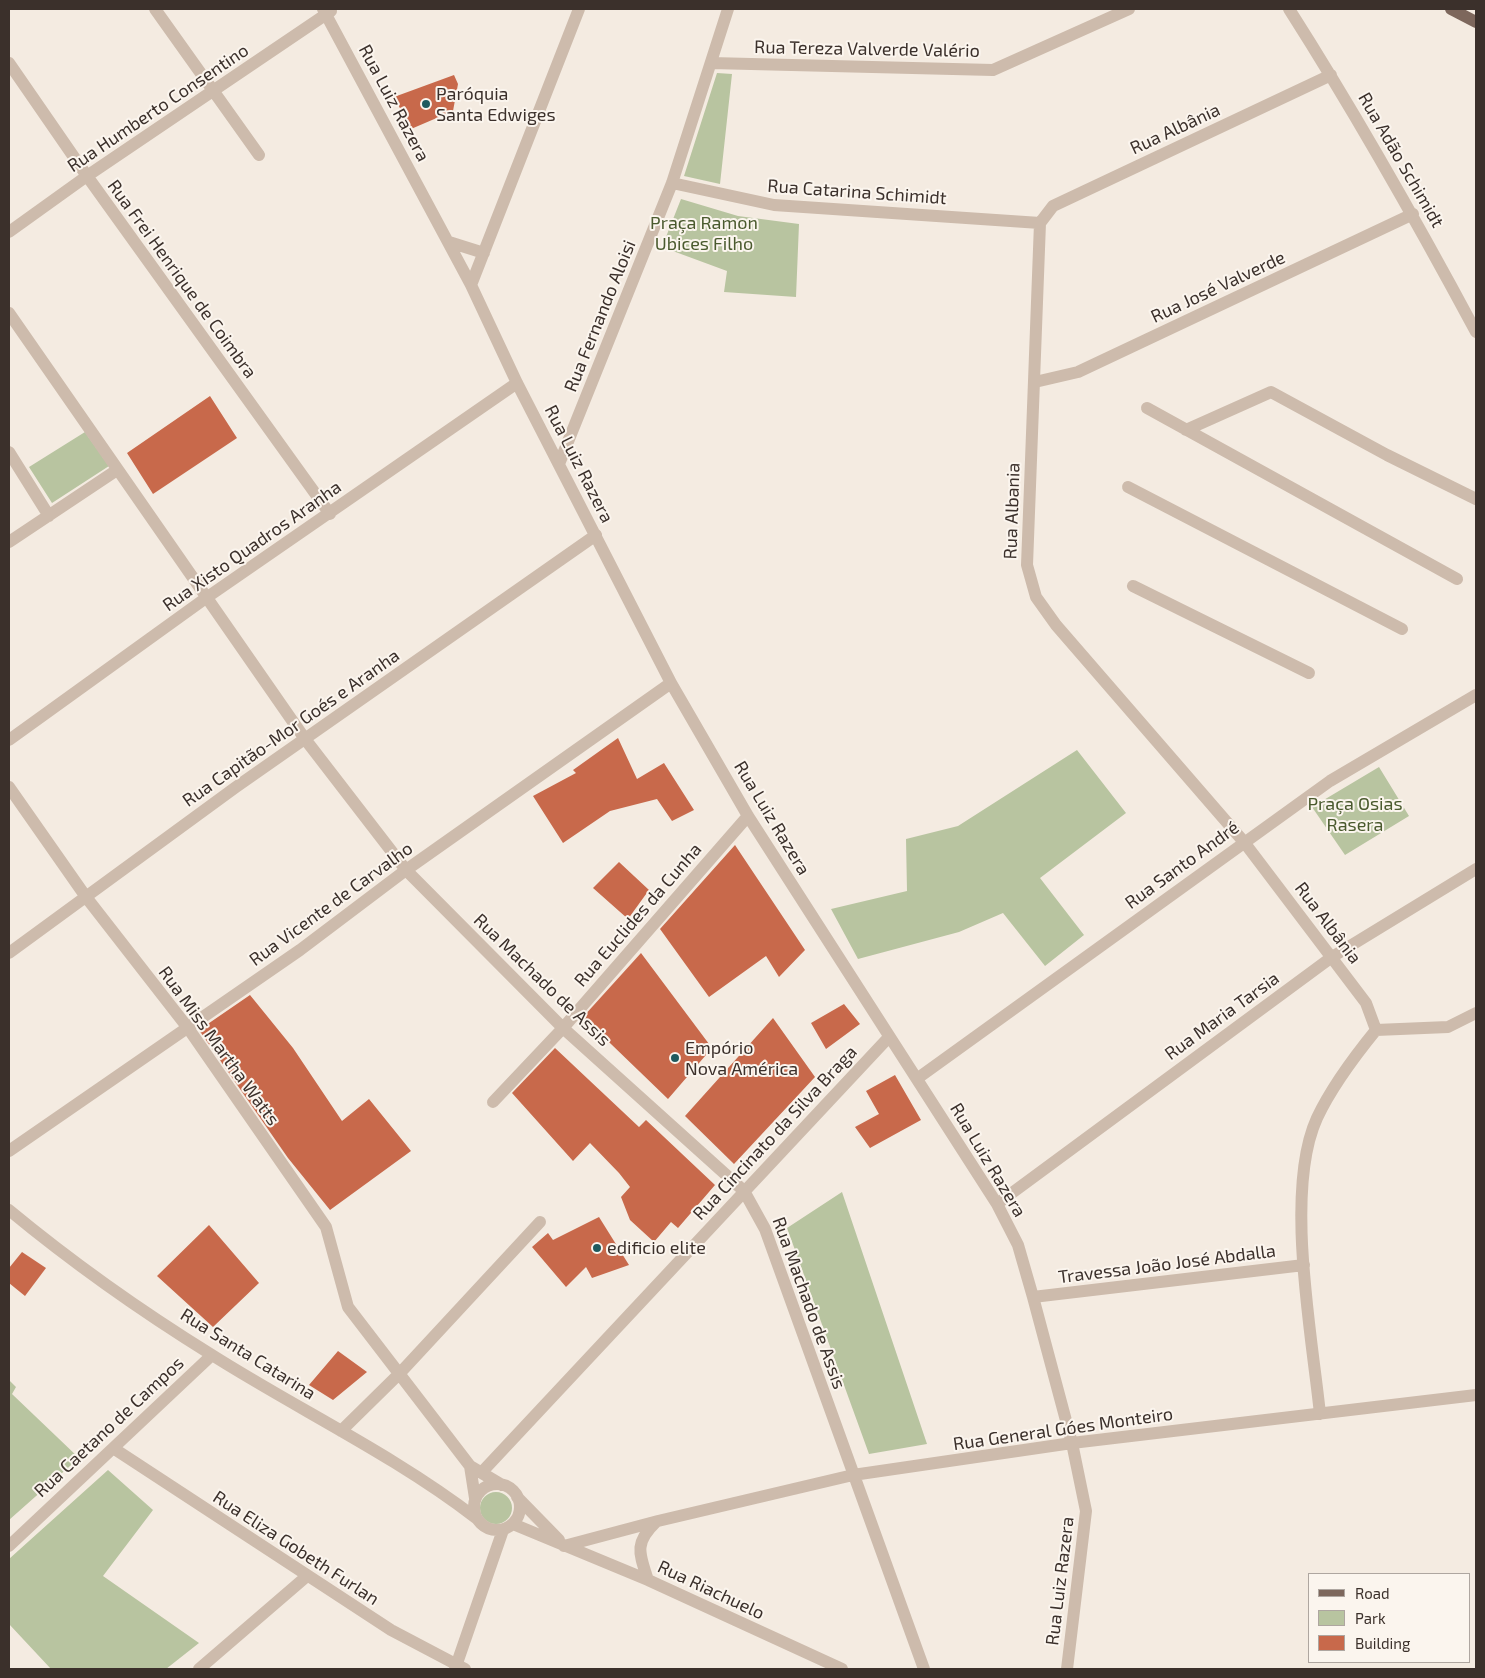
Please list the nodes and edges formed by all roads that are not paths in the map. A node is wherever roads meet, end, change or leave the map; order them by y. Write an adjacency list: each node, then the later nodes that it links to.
1 (155, 9): 12 (street)
2 (579, 9): 20 (street)
3 (728, 9): 10 (street, Rua Fernando Aloisi)
4 (1129, 9): 10 (street, Rua Tereza Valverde Valério)
5 (1290, 9): 11 (street, Rua Adão Schimidt)
6 (1451, 9): 8 (main road)
7 (327, 11): 12 (street, Rua Humberto Consentino); 19 (street, Rua Luiz Razera)
8 (1476, 22)
9 (9, 62): 14 (street, Rua Frei Henrique de Coimbra)
10 (711, 63): 15 (street, Rua Fernando Aloisi)
11 (1331, 75): 16 (street, Rua Adão Schimidt); 17 (street, Rua Albânia)
12 (214, 92): 13 (street); 14 (street, Rua Humberto Consentino)
13 (259, 155)
14 (87, 176): 18 (street, Rua Humberto Consentino); 33 (street, Rua Frei Henrique de Coimbra)
15 (672, 183): 17 (street, Rua Catarina Schimidt); 29 (street, Rua Fernando Aloisi)
16 (1413, 214): 23 (street, Rua Adão Schimidt); 24 (street, Rua José Valverde)
17 (1040, 223): 24 (street, Rua Albania)
18 (9, 232)
19 (449, 242): 20 (street); 21 (street, Rua Luiz Razera)
20 (484, 253): 21 (street)
21 (471, 285): 25 (street, Rua Luiz Razera)
22 (9, 313): 30 (street, Rua Machado de Assis)
23 (1476, 332)
24 (1035, 382): 48 (street, Rua Albania)
25 (518, 383): 29 (street, Rua Luiz Razera); 33 (street, Rua Xisto Quadros Aranha)
26 (1147, 408): 27 (street)
27 (1186, 430): 32 (street); 37 (street)
28 (9, 452): 34 (street)
29 (559, 464): 35 (street, Rua Luiz Razera)
30 (117, 470): 34 (street); 39 (street, Rua Machado de Assis)
31 (1128, 487): 40 (street)
32 (1476, 499)
33 (330, 514): 39 (street, Rua Xisto Quadros Aranha)
34 (49, 516): 36 (street)
35 (596, 535): 42 (street, Rua Luiz Razera); 44 (street, Rua Capitão-Mor Goés e Aranha)
36 (9, 542)
37 (1457, 579)
38 (1133, 586): 41 (street)
39 (206, 598): 44 (street, Rua Machado de Assis); 45 (street, Rua Xisto Quadros Aranha)
40 (1402, 629)
41 (1309, 673)
42 (671, 682): 47 (street, Rua Luiz Razera); 50 (street, Rua Vicente de Carvalho)
43 (1476, 695): 48 (street, Rua Santo André)
44 (305, 739): 50 (street, Rua Machado de Assis); 51 (street, Rua Capitão-Mor Goés e Aranha)
45 (9, 740)
46 (9, 787): 51 (street, Rua Miss Martha Watts)
47 (748, 816): 56 (street, Rua Euclides da Cunha); 58 (street, Rua Luiz Razera)
48 (1244, 842): 53 (street, Rua Albânia); 59 (street, Rua Santo André)
49 (1476, 869): 53 (street, Rua Maria Tarsia)
50 (406, 870): 55 (street, Rua Vicente de Carvalho); 56 (street, Rua Machado de Assis)
51 (86, 897): 52 (street, Rua Capitão-Mor Goés e Aranha); 55 (street, Rua Miss Martha Watts)
52 (9, 953)
53 (1332, 957): 57 (street, Rua Albânia); 63 (street, Rua Maria Tarsia)
54 (1476, 1014): 57 (street)
55 (188, 1028): 61 (street, Rua Vicente de Carvalho); 69 (street, Rua Miss Martha Watts)
56 (563, 1028): 60 (street, Rua Euclides da Cunha); 62 (street, Rua Machado de Assis)
57 (1376, 1030): 66 (street)
58 (889, 1037): 59 (street, Rua Luiz Razera); 62 (street, Rua Cincinato da Silva Braga)
59 (918, 1078): 63 (street, Rua Luiz Razera)
60 (493, 1102)
61 (9, 1151)
62 (744, 1190): 76 (street, Rua Cincinato da Silva Braga); 77 (street, Rua Machado de Assis)
63 (997, 1204): 67 (street, Rua Luiz Razera)
64 (9, 1210): 68 (street, Rua Santa Catarina)
65 (540, 1222): 69 (street)
66 (1304, 1266): 67 (street, Travessa João José Abdalla); 71 (street)
67 (1033, 1297): 73 (street, Rua Luiz Razera)
68 (212, 1355): 72 (street, Rua Santa Catarina); 74 (street, Rua Caetano de Campos)
69 (400, 1373): 72 (street); 75 (street, Rua Miss Martha Watts)
70 (1476, 1395): 71 (street, Rua General Góes Monteiro)
71 (1320, 1414): 73 (street, Rua General Góes Monteiro)
72 (341, 1431): 81 (street, Rua Santa Catarina)
73 (1072, 1443): 77 (street, Rua General Góes Monteiro); 92 (street, Rua Luiz Razera)
74 (113, 1448): 84 (street, Rua Caetano de Campos); 86 (street, Rua Eliza Gobeth Furlan)
75 (470, 1466): 76 (street); 80 (street)
76 (482, 1472): 78 (street)
77 (853, 1475): 82 (street, Rua General Góes Monteiro); 91 (street, Rua Machado de Assis)
78 (502, 1485): 79 (street); 80 (street)
79 (517, 1497): 83 (street); 85 (street, Rua Riachuelo)
80 (476, 1498): 81 (street)
81 (476, 1518): 83 (street)
82 (658, 1521): 85 (street, Rua General Góes Monteiro); 87 (street)
83 (508, 1527): 85 (street, Rua Riachuelo); 88 (street)
84 (9, 1546)
85 (564, 1546): 87 (street, Rua Riachuelo)
86 (307, 1576): 88 (street, Rua Eliza Gobeth Furlan); 89 (street)
87 (648, 1580): 90 (street, Rua Riachuelo)
88 (458, 1668)
89 (199, 1669)
90 (842, 1669)
91 (924, 1669)
92 (1067, 1669)

